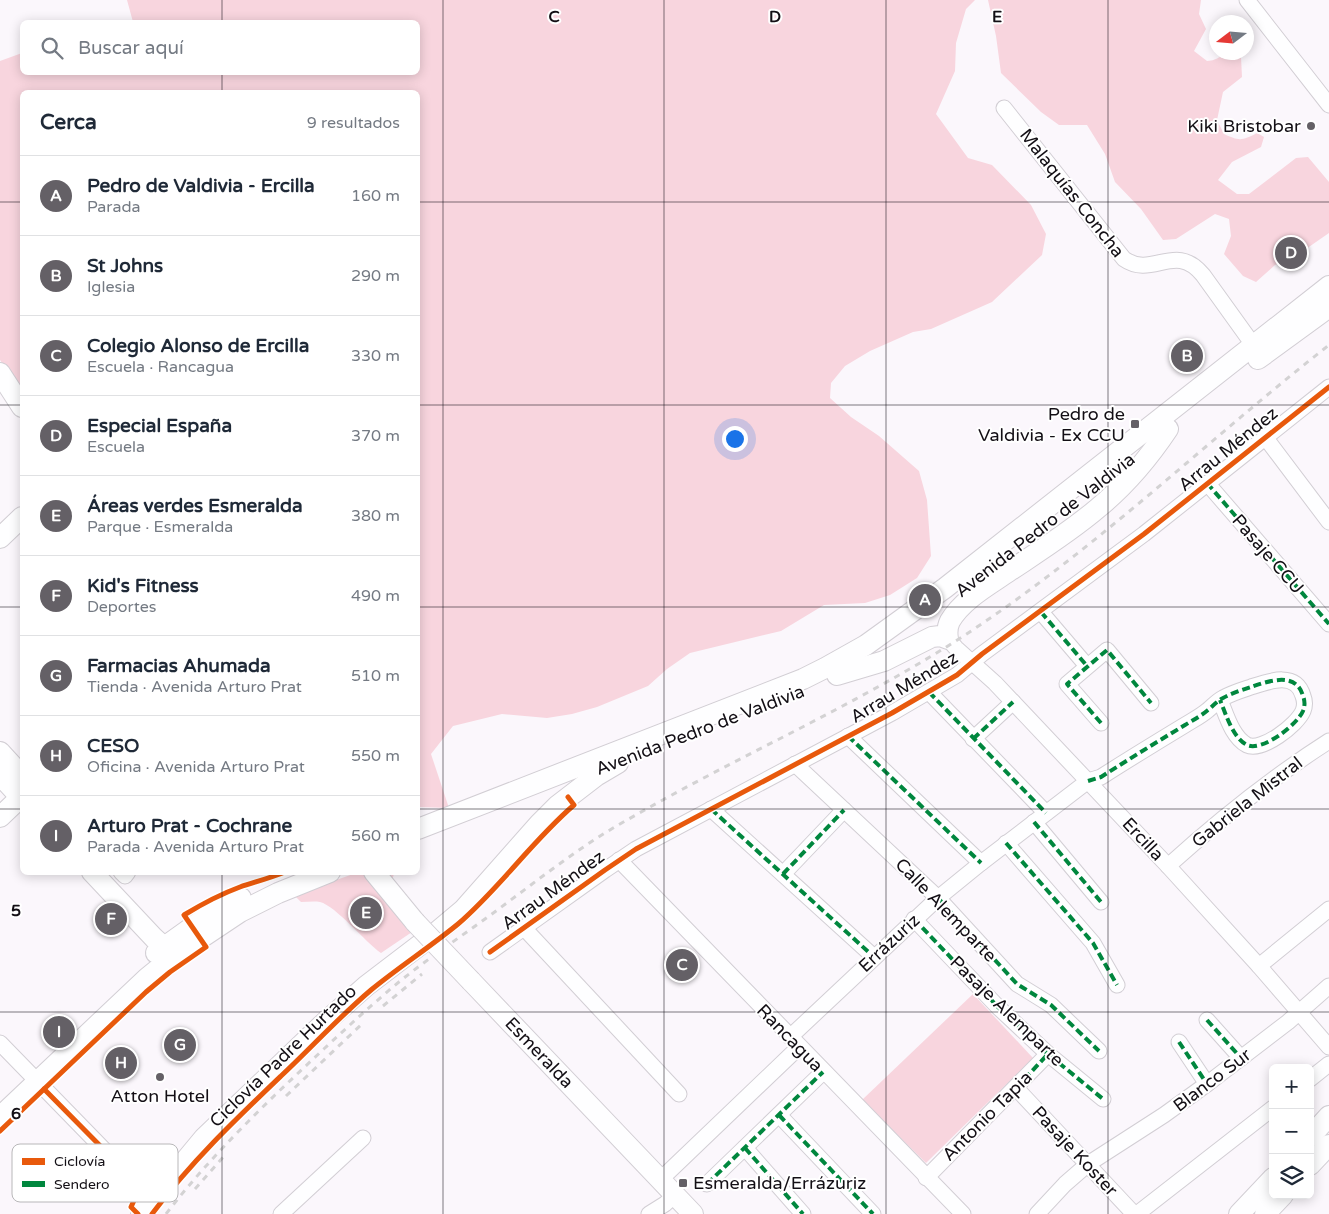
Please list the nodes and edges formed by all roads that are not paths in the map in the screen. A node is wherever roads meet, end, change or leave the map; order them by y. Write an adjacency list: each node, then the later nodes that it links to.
1 (1246, 0): 2 (street)
2 (1329, 105)
3 (1004, 108): 6 (street, Malaquías Concha)
4 (1329, 286): 6 (main road, Avenida Pedro de Valdivia)
5 (1329, 307): 10 (main road, Avenida Pedro de Valdivia)
6 (1254, 346): 12 (main road, Avenida Pedro de Valdivia)
7 (0, 373): 9 (main road)
8 (1329, 387): 11 (street, Arrau Méndez)
9 (20, 404)
10 (1168, 429): 12 (main road, Avenida Pedro de Valdivia); 14 (main road)
11 (1265, 437): 13 (street, Arrau Méndez); 17 (street)
12 (1111, 466): 14 (main road); 19 (main road, Avenida Pedro de Valdivia); 47 (main road, Avenida Pedro de Valdivia)
13 (1207, 483): 20 (street, Arrau Méndez); 21 (street, Pasaje CCU)
14 (1113, 495): 16 (main road)
15 (20, 519): 18 (main road)
16 (1080, 522): 19 (main road); 22 (main road)
17 (1329, 522)
18 (0, 538)
19 (1012, 552): 25 (main road, Avenida Pedro de Valdivia)
20 (1041, 612): 23 (street, Arrau Méndez); 24 (street)
21 (1329, 624)
22 (948, 639): 23 (street, Ercilla); 25 (main road)
23 (973, 662): 26 (street, Arrau Méndez); 28 (street, Ercilla)
24 (1087, 666): 29 (street); 30 (street)
25 (837, 674): 35 (main road, Avenida Pedro de Valdivia)
26 (929, 692): 31 (street, Arrau Méndez); 32 (street)
27 (1220, 700): 27 (street); 39 (street, Errázuriz)
28 (1013, 702): 32 (street); 39 (street, Ercilla)
29 (1151, 703)
30 (1101, 723)
31 (848, 736): 36 (street, Arrau Méndez); 52 (street)
32 (973, 739): 46 (street)
33 (1329, 741): 53 (street, Gabriela Mistral)
34 (0, 752): 37 (main road)
35 (618, 763): 47 (main road, Avenida Pedro de Valdivia); 99 (main road)
36 (795, 764): 42 (street, Arrau Méndez); 43 (street, Calle Alemparte)
37 (20, 774)
38 (0, 775): 40 (main road)
39 (1088, 781): 46 (street, Errázuriz); 53 (street, Ercilla)
40 (20, 796)
41 (20, 800): 45 (main road)
42 (711, 808): 51 (street, Arrau Méndez); 54 (street)
43 (844, 810): 54 (street); 59 (street, Calle Alemparte)
44 (420, 813): 47 (main road)
45 (0, 816)
46 (1040, 817): 50 (street, Errázuriz); 60 (street)
47 (459, 818): 48 (main road); 49 (main road)
48 (420, 828)
49 (420, 837)
50 (1006, 843): 52 (street, Errázuriz); 68 (street)
51 (619, 860): 63 (street, Arrau Méndez); 72 (street, Rancagua)
52 (981, 863): 59 (street, Errázuriz)
53 (1168, 866): 67 (street, Ercilla)
54 (783, 874): 66 (street)
55 (95, 875): 64 (main road)
56 (295, 875): 64 (main road)
57 (323, 875): 64 (main road)
58 (376, 875): 101 (main road, Esmeralda, bridge)
59 (938, 898): 62 (street, Errázuriz); 76 (street, Calle Alemparte)
60 (1102, 902)
61 (1329, 908): 67 (street)
62 (914, 919): 66 (street, Errázuriz); 77 (street, Pasaje Alemparte)
63 (524, 928): 65 (street, Arrau Méndez); 85 (street)
64 (169, 951): 82 (main road)
65 (490, 952)
66 (874, 957): 72 (street, Errázuriz)
67 (1259, 966): 70 (street, Ercilla)
68 (1117, 985)
69 (1329, 986): 70 (street, Blanco Sur)
70 (1299, 1012): 75 (street, Ercilla); 78 (street, Blanco Sur)
71 (1207, 1020): 78 (street)
72 (795, 1042): 80 (street, Rancagua); 101 (street, Errázuriz)
73 (1179, 1042): 83 (street)
74 (0, 1044): 82 (street)
75 (1329, 1047)
76 (1099, 1051)
77 (1048, 1054): 84 (street, Antonio Tapia); 87 (street, Pasaje Alemparte)
78 (1241, 1058): 83 (street, Blanco Sur)
79 (1329, 1064): 81 (street)
80 (823, 1072): 89 (street); 100 (street, Rancagua)
81 (1314, 1076)
82 (32, 1078): 86 (main road); 91 (main road); 94 (street)
83 (1207, 1084): 98 (street, Blanco Sur)
84 (1016, 1088): 98 (street, Pasaje Koster); 100 (street, Antonio Tapia)
85 (679, 1094)
86 (0, 1099)
87 (1103, 1099)
88 (1272, 1109): 113 (street)
89 (779, 1115): 96 (street); 110 (street)
90 (1329, 1116): 92 (main road)
91 (0, 1117)
92 (1314, 1133)
93 (363, 1138): 106 (street)
94 (91, 1144)
95 (1329, 1145): 97 (main road)
96 (745, 1148): 103 (street); 109 (street)
97 (1314, 1161)
98 (1088, 1164): 112 (street, Blanco Sur); 113 (street, Pasaje Koster)
99 (178, 1168)
100 (926, 1178): 111 (street, Rancagua)
101 (660, 1180): 104 (main road, Esmeralda)
102 (1269, 1182): 114 (main road)
103 (707, 1184)
104 (675, 1195): 107 (street); 108 (main road, Esmeralda)
105 (1279, 1199): 115 (main road)
106 (281, 1214)
107 (650, 1214)
108 (693, 1214)
109 (803, 1214)
110 (873, 1214)
111 (963, 1214)
112 (1038, 1214)
113 (1135, 1214)
114 (1239, 1214)
115 (1265, 1214)

